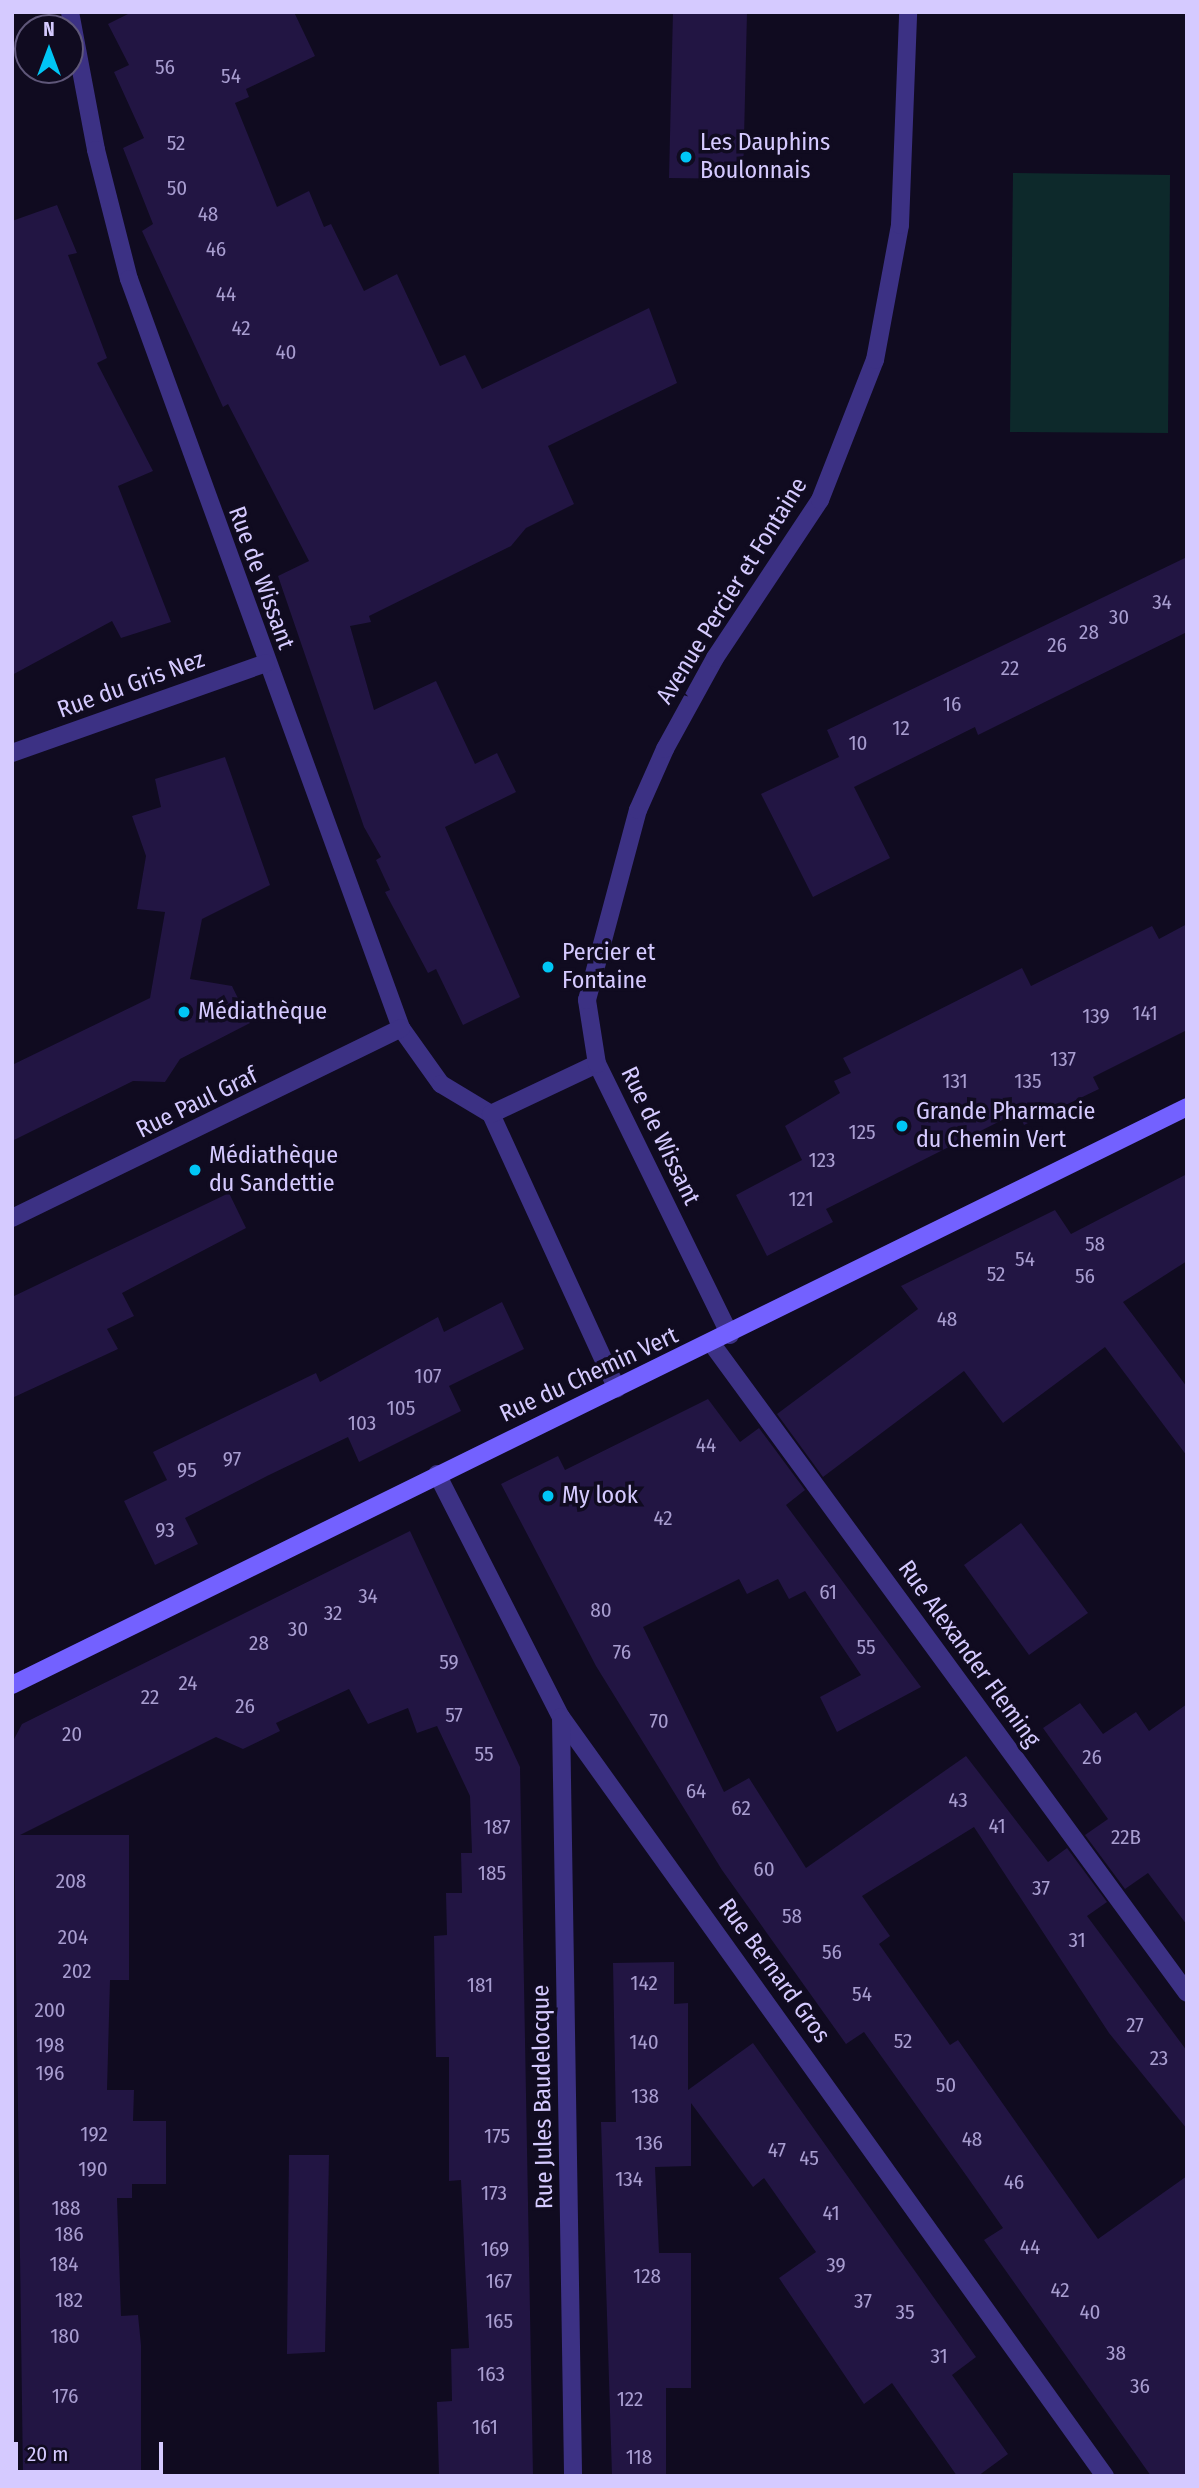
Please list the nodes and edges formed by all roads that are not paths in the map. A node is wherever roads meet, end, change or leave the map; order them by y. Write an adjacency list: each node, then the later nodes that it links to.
1 (71, 12): 3 (street, Rue de Wissant)
2 (908, 12): 6 (street, Avenue Percier et Fontaine)
3 (266, 663): 4 (street, Rue du Gris Nez); 5 (street, Rue de Wissant)
4 (12, 753)
5 (401, 1028): 8 (street, Rue de Wissant); 9 (street, Rue Paul Graf)
6 (597, 1064): 8 (street, Rue de Wissant); 10 (street, Rue de Wissant)
7 (1187, 1107): 10 (street, Rue du Chemin Vert)
8 (491, 1114): 12 (street)
9 (12, 1218)
10 (730, 1335): 11 (street, Rue du Chemin Vert)
11 (712, 1344): 12 (street, Rue du Chemin Vert); 16 (street, Rue Alexander Fleming)
12 (617, 1389): 13 (street, Rue du Chemin Vert)
13 (437, 1474): 14 (street, Rue du Chemin Vert); 15 (street, Rue Bernard Gros)
14 (12, 1685)
15 (561, 1717): 17 (street, Rue Bernard Gros); 18 (street, Rue Jules Baudelocque)
16 (1187, 1993)
17 (1096, 2472)
18 (573, 2476)

